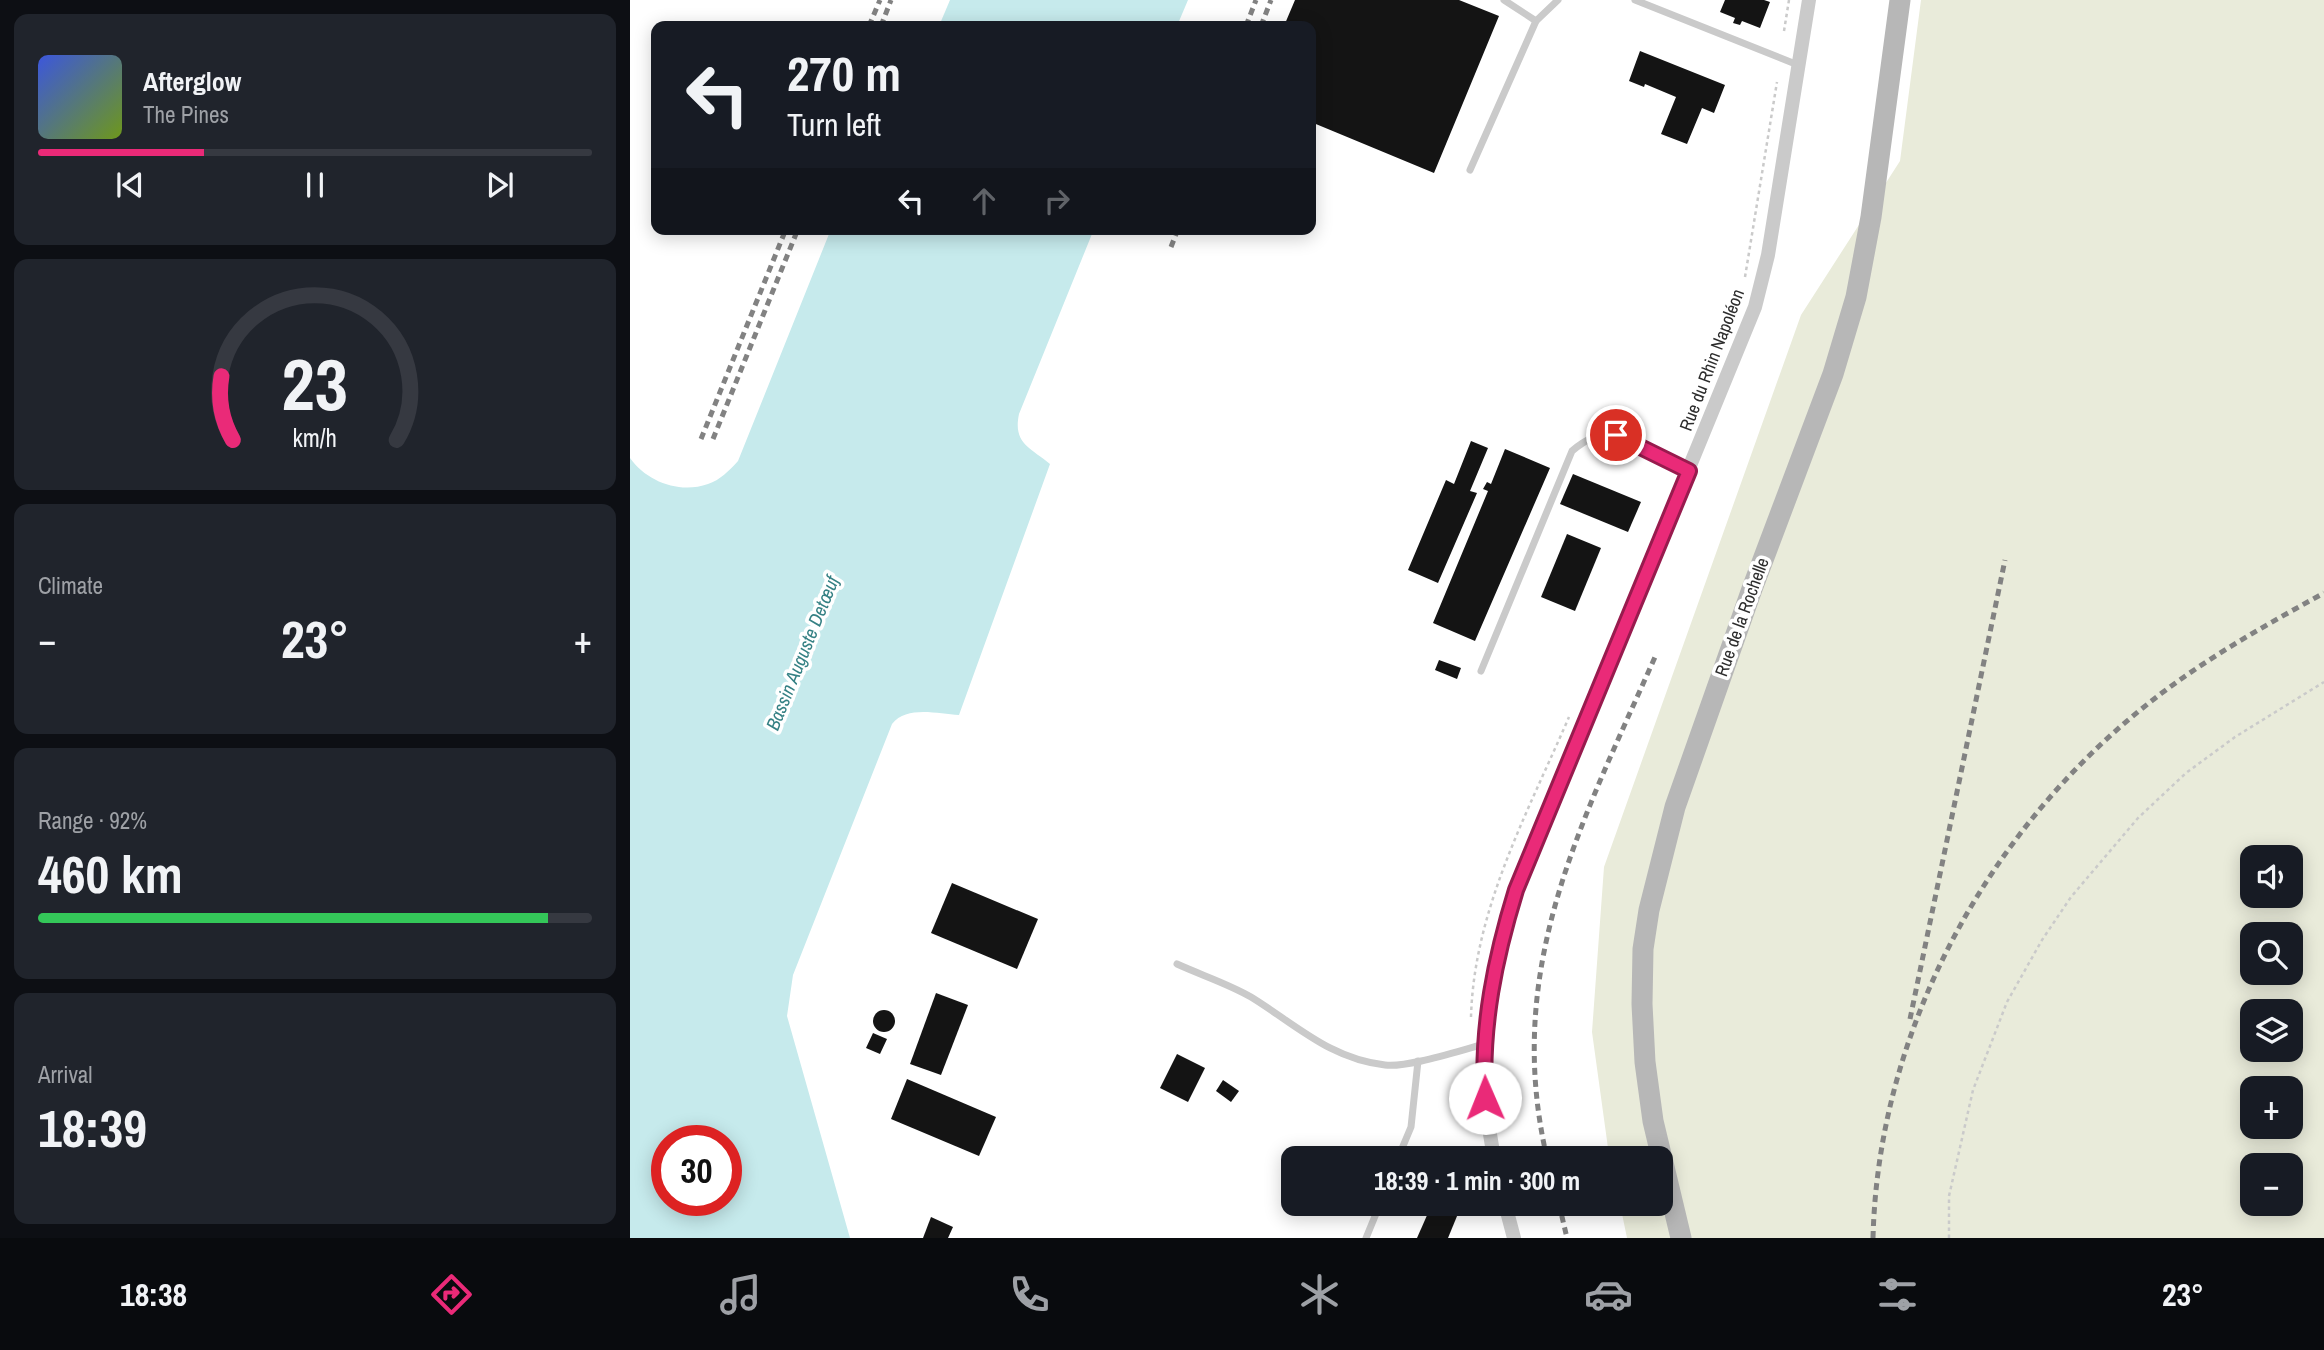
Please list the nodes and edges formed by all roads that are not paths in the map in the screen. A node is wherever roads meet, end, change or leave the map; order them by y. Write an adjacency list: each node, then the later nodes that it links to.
1 (1504, 0): 6 (lane)
2 (1558, 0): 6 (lane)
3 (1635, 0): 7 (lane)
4 (1809, 0): 7 (street, Rue du Rhin Napoléon)
5 (1900, 0): 20 (main road, Rue de la Rochelle)
6 (1536, 21): 8 (lane)
7 (1799, 65): 9 (street, Rue du Rhin Napoléon)
8 (1470, 170)
9 (1689, 471): 10 (lane); 12 (street, Rue du Rhin Napoléon)
10 (1480, 671)
11 (1177, 964): 13 (lane)
12 (1485, 1044): 13 (lane); 15 (street, Rue du Rhin Napoléon)
13 (1418, 1061): 14 (lane)
14 (1403, 1146)
15 (1492, 1146)
16 (1375, 1216): 18 (lane)
17 (1508, 1216): 19 (street)
18 (1366, 1238)
19 (1514, 1238)
20 (1681, 1238)

